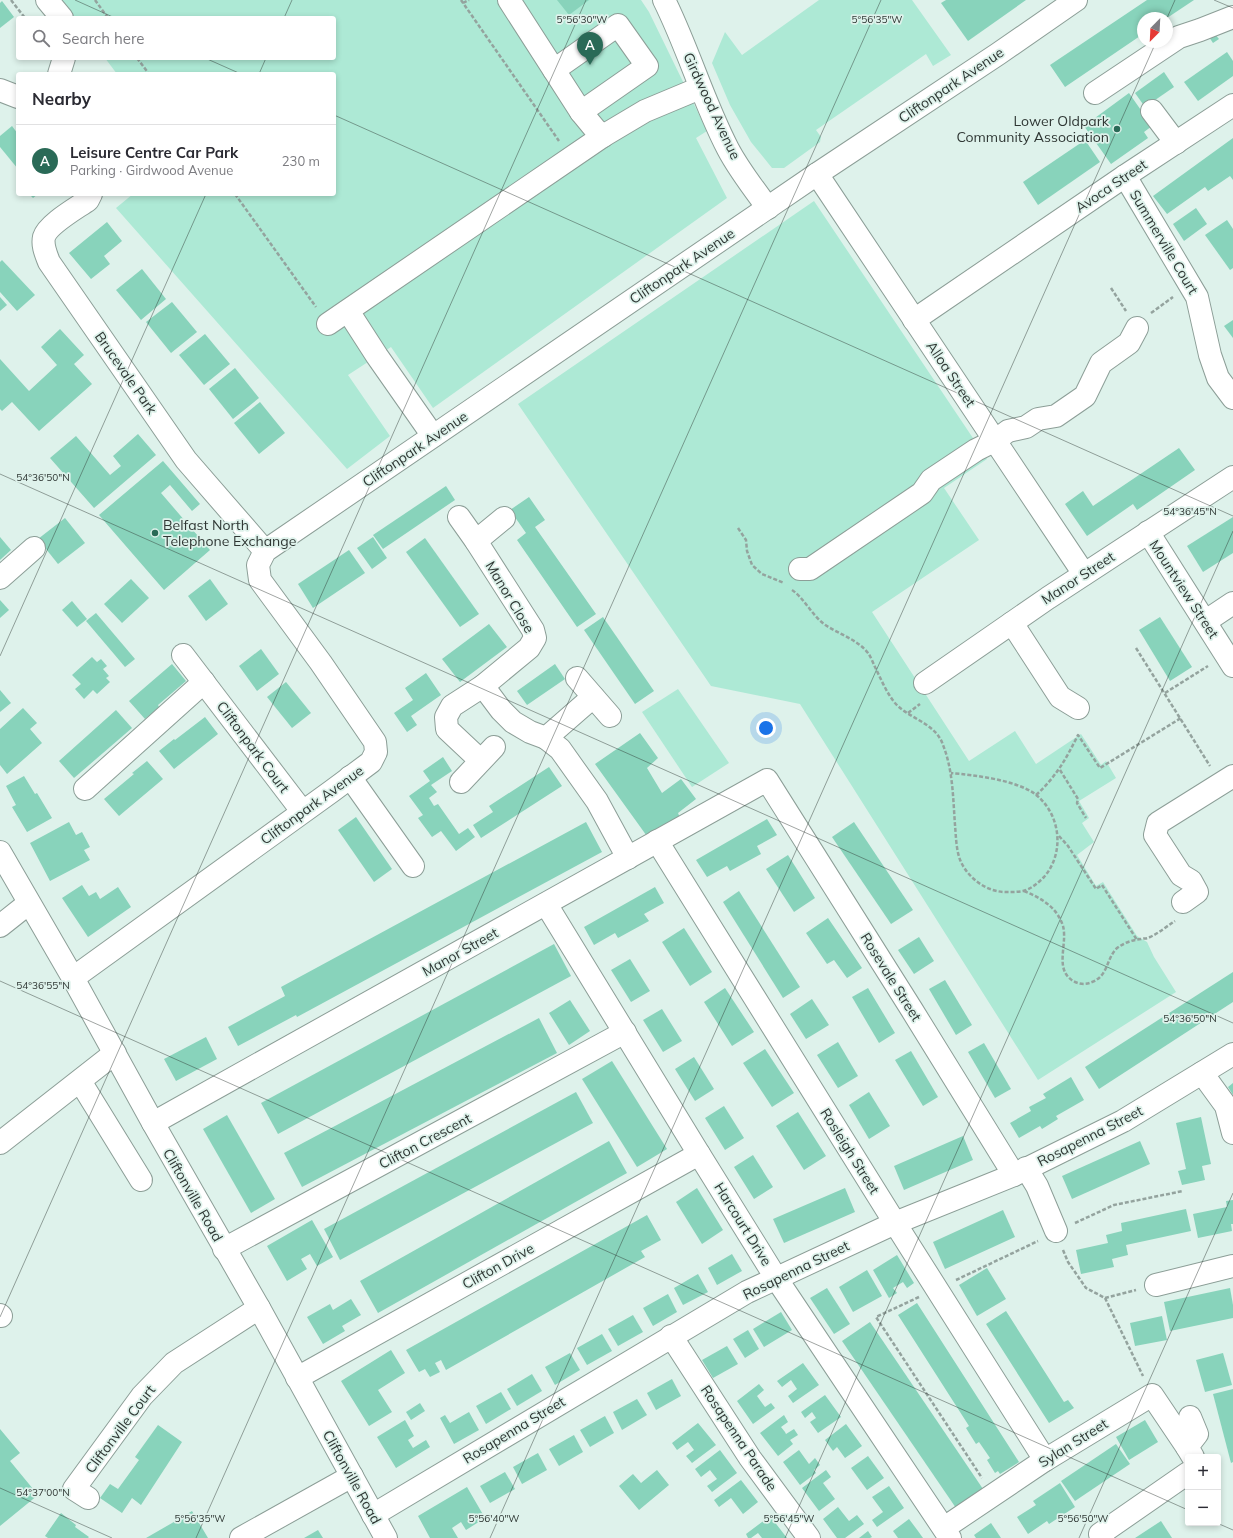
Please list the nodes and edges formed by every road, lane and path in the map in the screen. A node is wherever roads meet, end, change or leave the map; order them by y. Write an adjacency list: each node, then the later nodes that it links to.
1 (11, 0): 11 (path)
2 (47, 0): 12 (street)
3 (95, 0): 13 (path)
4 (470, 0): 9 (path)
5 (509, 0): 17 (street)
6 (664, 0): 20 (street, Girdwood Avenue)
7 (1076, 0): 30 (street, Cliftonpark Avenue)
8 (1224, 0): 10 (street)
9 (462, 2): 29 (path)
10 (1233, 12)
11 (23, 16)
12 (60, 16)
13 (107, 16)
14 (1233, 17): 22 (street)
15 (63, 60): 18 (street)
16 (138, 60): 19 (path)
17 (554, 70): 26 (street); 26 (street)
18 (60, 72)
19 (148, 72)
20 (700, 88): 27 (street); 34 (street, Girdwood Avenue)
21 (0, 90): 23 (street)
22 (1095, 93)
23 (16, 96)
24 (1233, 105): 28 (street, Avoca Street)
25 (1152, 111): 28 (street)
26 (581, 112): 27 (street)
27 (603, 136): 29 (street)
28 (1176, 142): 31 (street, Avoca Street)
29 (571, 158): 37 (street)
30 (816, 174): 34 (street, Cliftonpark Avenue); 38 (street, Alloa Street)
31 (1125, 176): 35 (street, Summerville Court); 38 (street, Avoca Street)
32 (90, 196): 51 (street, Brucevale Park)
33 (236, 196): 39 (path)
34 (768, 208): 42 (street, Cliftonpark Avenue)
35 (1191, 284): 40 (path); 41 (street, Summerville Court)
36 (1111, 288): 40 (path)
37 (348, 311): 39 (street); 42 (street)
38 (914, 320): 43 (street, Alloa Street)
39 (328, 324)
40 (1137, 328): 43 (street)
41 (1233, 398)
42 (433, 436): 51 (street, Cliftonpark Avenue)
43 (996, 440): 52 (street); 53 (street, Alloa Street)
44 (1233, 477): 48 (street, Manor Street)
45 (459, 517): 49 (street, Manor Close)
46 (504, 518): 49 (street)
47 (738, 528): 72 (path)
48 (1148, 532): 53 (street, Manor Street); 56 (street, Mountview Street)
49 (476, 541): 64 (street, Manor Close)
50 (34, 548): 54 (street)
51 (265, 552): 73 (street, Cliftonpark Avenue)
52 (800, 569)
53 (1084, 574): 57 (street, Manor Street)
54 (0, 578)
55 (1233, 603): 56 (street)
56 (1206, 621): 60 (street, Mountview Street)
57 (1012, 622): 63 (street, Manor Street); 67 (street)
58 (1136, 648): 65 (path)
59 (183, 655): 62 (street, Cliftonpark Court)
60 (1229, 660): 65 (path)
61 (577, 678): 66 (street)
62 (204, 682): 77 (street); 79 (street, Cliftonpark Court)
63 (925, 683)
64 (483, 686): 70 (street); 76 (street, Manor Close)
65 (1165, 693): 69 (path)
66 (593, 697): 68 (street); 70 (street)
67 (1078, 708)
68 (610, 716)
69 (1181, 718): 71 (path); 75 (path)
70 (546, 738): 84 (street)
71 (1060, 770): 78 (path); 80 (path)
72 (951, 773): 78 (path); 86 (path)
73 (350, 777): 79 (street, Cliftonpark Avenue); 85 (street)
74 (766, 780): 82 (street, Manor Street); 102 (street, Rosevale Street)
75 (1227, 780): 87 (street)
76 (460, 782)
77 (85, 789)
78 (1036, 795): 81 (path)
79 (302, 812): 92 (street, Cliftonpark Avenue)
80 (1086, 818)
81 (1058, 836): 86 (path); 91 (path)
82 (657, 842): 84 (street, Manor Street); 105 (street, Rosleigh Street)
83 (0, 852): 88 (street, Cliftonville Road)
84 (628, 858): 89 (street, Manor Street)
85 (413, 866)
86 (1024, 891): 91 (path)
87 (1183, 902): 91 (path)
88 (28, 903): 90 (street); 92 (street, Cliftonville Road)
89 (546, 904): 93 (street, Harcourt Drive); 98 (street, Manor Street)
90 (0, 926)
91 (1137, 940)
92 (73, 978): 94 (street, Cliftonville Road)
93 (625, 1032): 101 (street, Harcourt Drive); 107 (street, Clifton Crescent)
94 (114, 1053): 97 (street); 98 (street, Cliftonville Road)
95 (1233, 1054): 96 (street, Rosapenna Street)
96 (1202, 1073): 99 (street); 102 (street, Rosapenna Street)
97 (80, 1081): 100 (street); 103 (street)
98 (153, 1123): 107 (street, Cliftonville Road)
99 (1233, 1133)
100 (0, 1143)
101 (698, 1154): 109 (street, Harcourt Drive); 115 (street, Clifton Drive)
102 (1020, 1171): 105 (street, Rosapenna Street); 106 (street, Rosevale Street)
103 (141, 1180)
104 (1183, 1190): 106 (path)
105 (895, 1223): 109 (street, Rosapenna Street); 111 (street, Rosleigh Street)
106 (1056, 1231): 111 (path); 112 (path)
107 (224, 1249): 113 (street, Cliftonville Road)
108 (1233, 1266): 110 (street)
109 (776, 1278): 114 (street, Rosapenna Street); 125 (street, Harcourt Drive)
110 (1156, 1285): 112 (path)
111 (936, 1289): 119 (street, Rosleigh Street); 122 (path)
112 (1105, 1298): 116 (path)
113 (259, 1308): 115 (street, Cliftonville Road); 123 (street, Cliftonville Court)
114 (671, 1336): 124 (street, Rosapenna Street); 128 (street, Rosapenna Parade)
115 (297, 1378): 121 (street, Cliftonville Road)
116 (1152, 1395): 118 (street); 119 (street, Sylan Street)
117 (1190, 1417): 118 (street)
118 (1190, 1452)
119 (1045, 1460): 122 (street, Sylan Street)
120 (1185, 1475): 129 (street)
121 (352, 1476): 124 (street, Cliftonville Road); 126 (street)
122 (993, 1496): 125 (street, Sylan Street)
123 (88, 1498)
124 (374, 1515): 127 (street, Cliftonville Road)
125 (947, 1533)
126 (241, 1538)
127 (386, 1538)
128 (809, 1538)
129 (1103, 1538)

